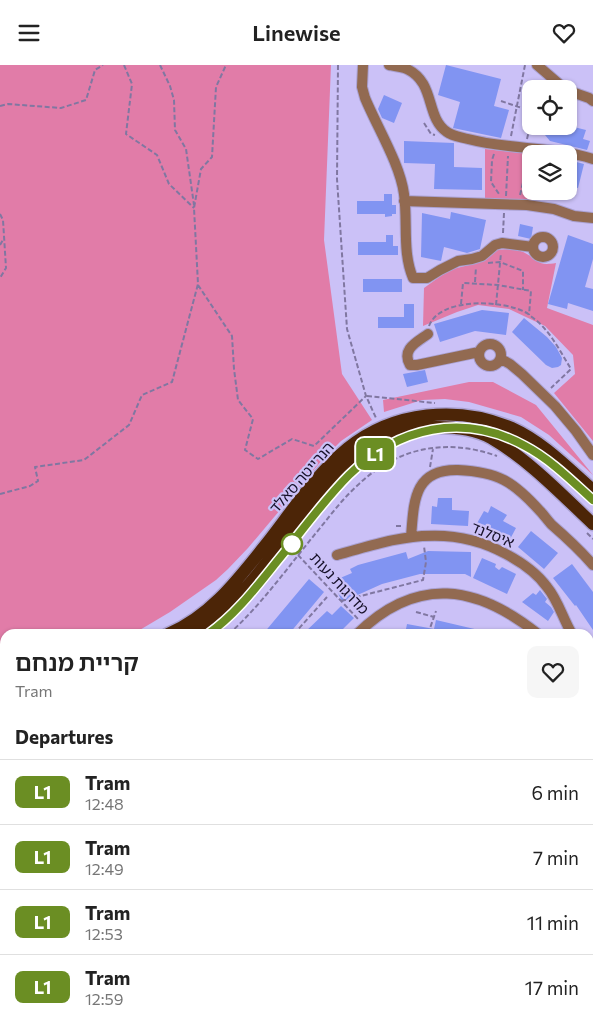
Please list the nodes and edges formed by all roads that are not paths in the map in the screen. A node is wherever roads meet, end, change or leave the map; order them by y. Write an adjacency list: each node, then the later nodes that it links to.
1 (363, 65): 8 (street)
2 (389, 65): 7 (street)
3 (537, 65): 4 (street)
4 (554, 80)
5 (577, 94): 6 (street)
6 (593, 101)
7 (593, 159)
8 (404, 201): 9 (street); 10 (street)
9 (593, 219)
10 (533, 247)
11 (428, 334): 12 (street)
12 (479, 352): 13 (street); 13 (street)
13 (500, 359): 14 (street)
14 (593, 455)
15 (593, 490): 20 (main road, הנרייטה סאלד)
16 (593, 524): 21 (main road, הנרייטה סאלד)
17 (411, 537): 18 (street, איסלנד); 19 (street); 24 (street, איסלנד)
18 (337, 555)
19 (593, 565)
20 (179, 629)
21 (199, 629)
22 (362, 629): 23 (street)
23 (531, 629)
24 (569, 629)

